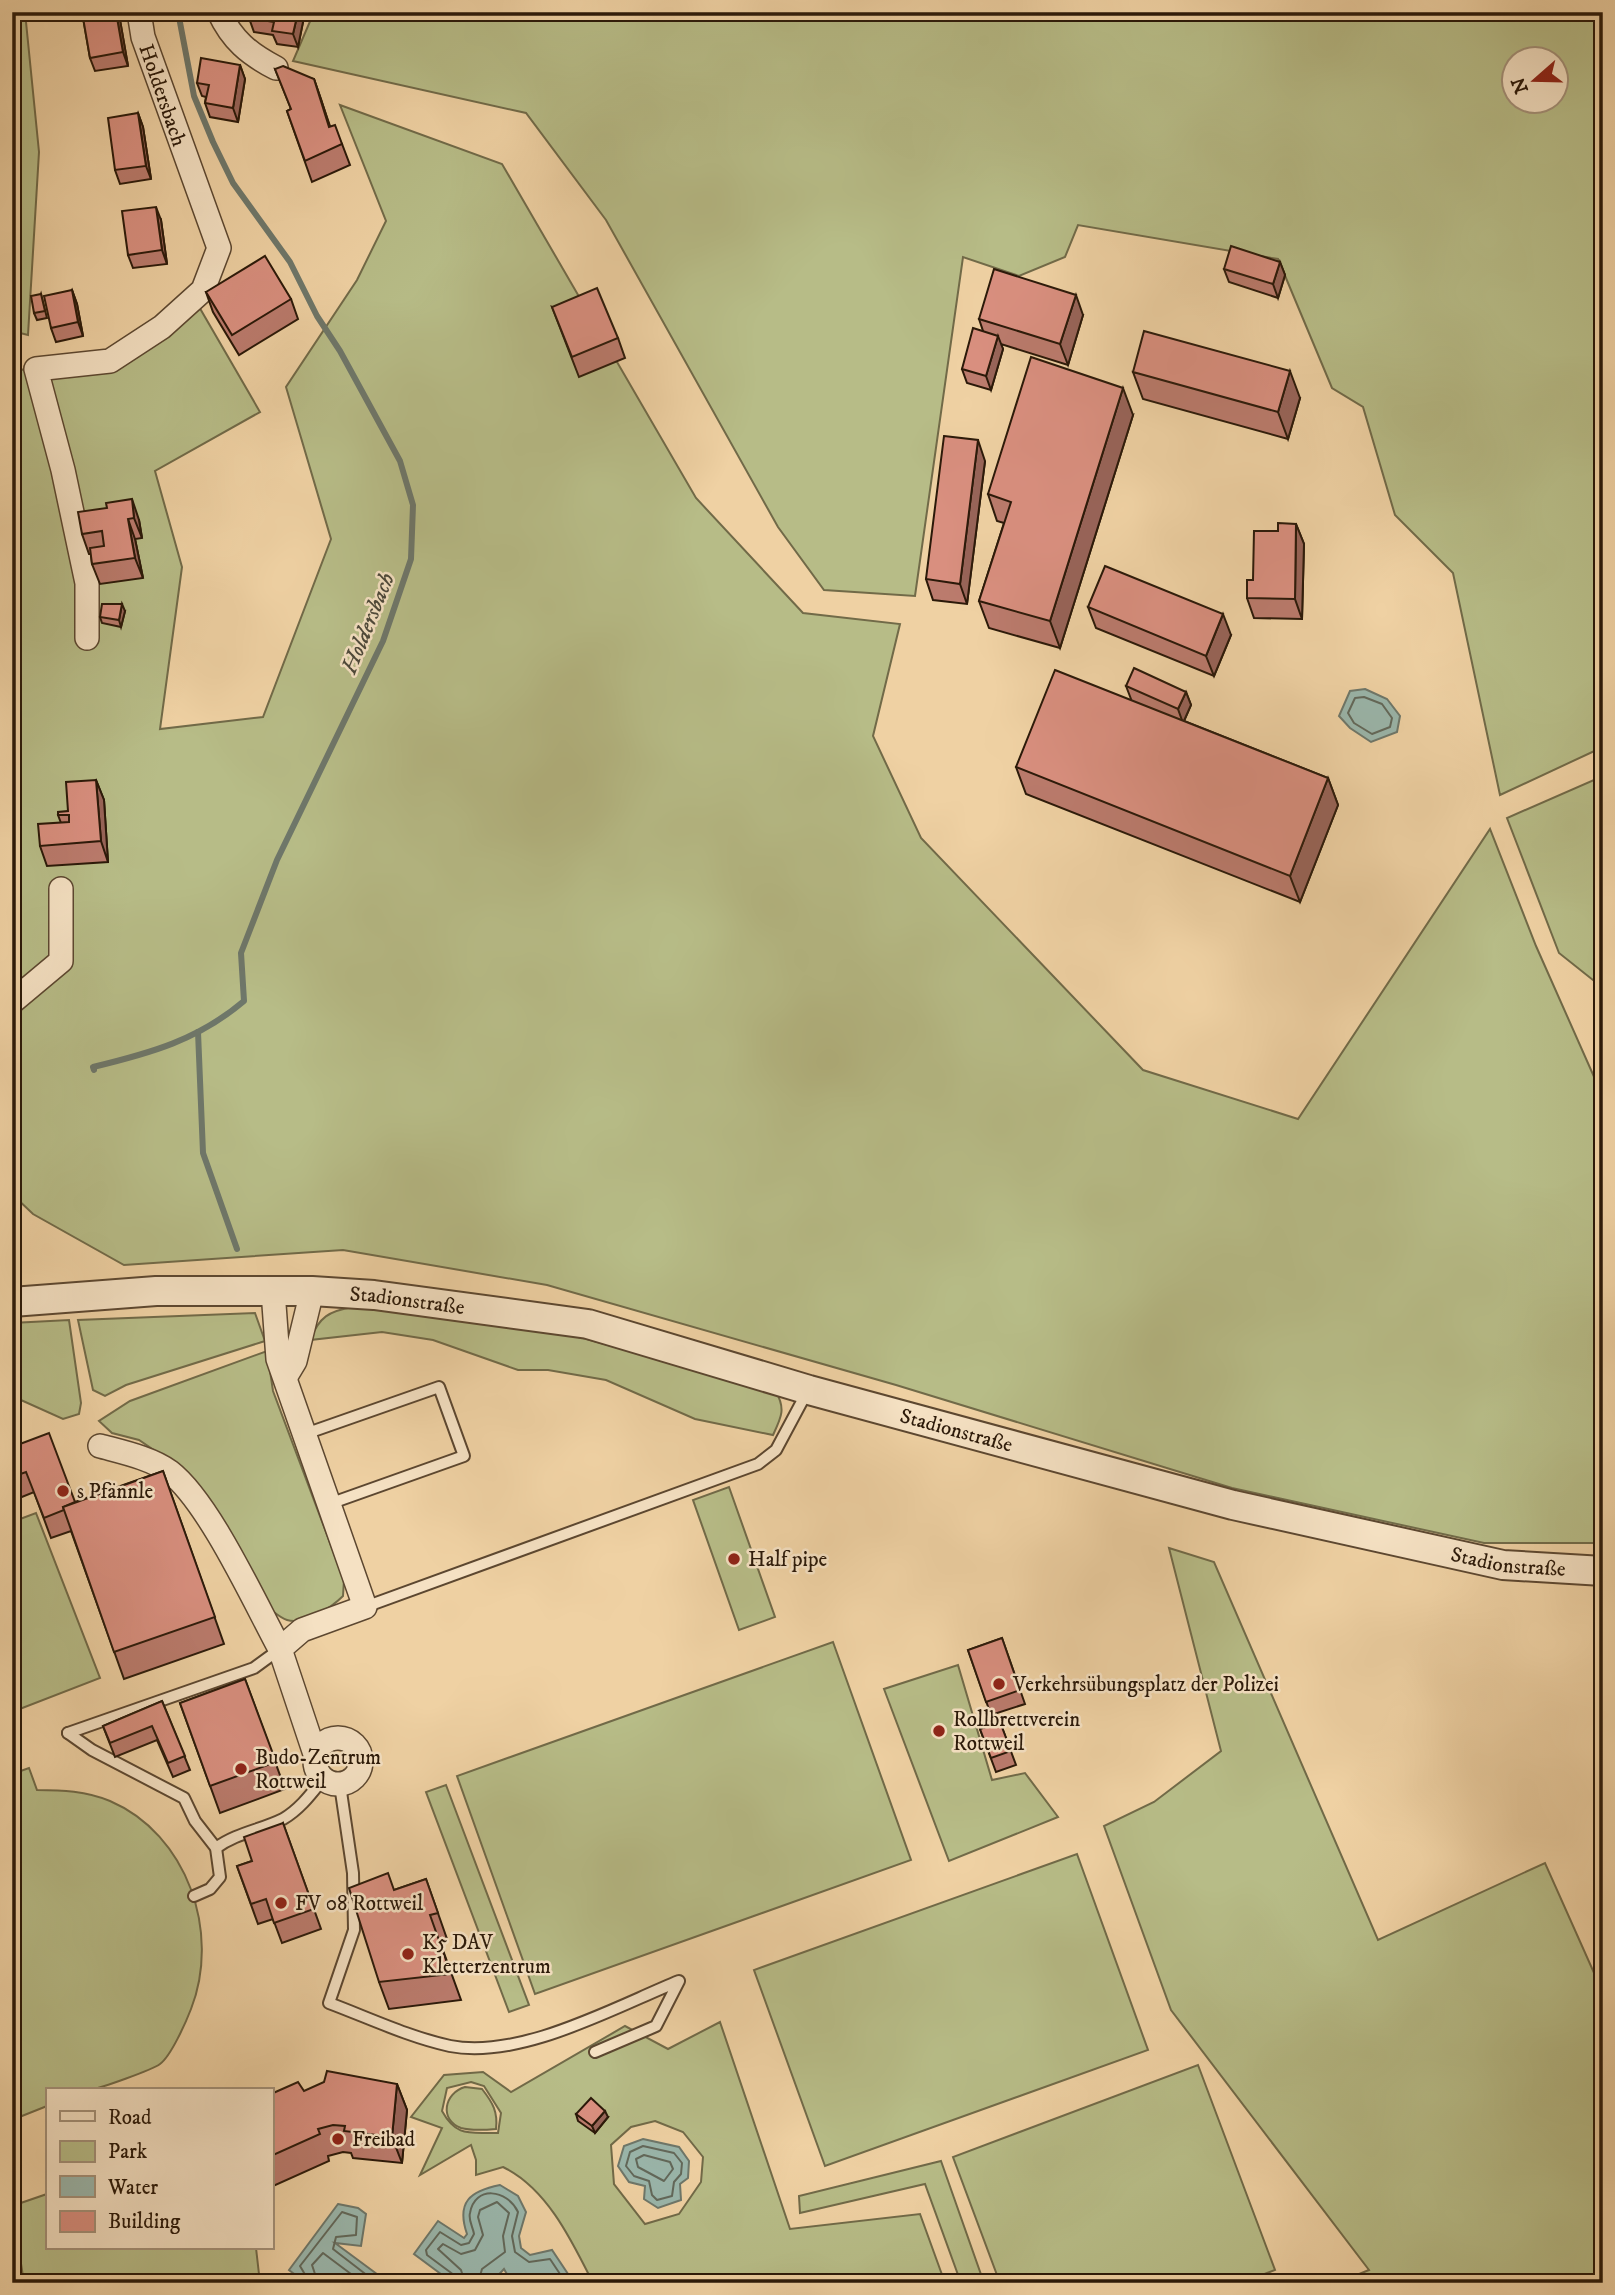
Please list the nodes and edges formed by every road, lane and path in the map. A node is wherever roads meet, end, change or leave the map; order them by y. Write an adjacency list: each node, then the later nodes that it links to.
1 (139, 12): 4 (street, Holdersbach)
2 (219, 12): 3 (street)
3 (276, 68)
4 (87, 638)
5 (61, 889): 6 (street)
6 (12, 1002)
7 (273, 1291): 8 (street, Stadionstraße); 9 (street, Stadionstraße); 10 (street)
8 (313, 1292): 10 (street); 11 (street, Stadionstraße)
9 (12, 1302)
10 (286, 1376): 12 (street)
11 (809, 1390): 15 (street, Stadionstraße); 16 (lane)
12 (305, 1434): 14 (street); 14 (lane)
13 (100, 1446): 17 (street)
14 (329, 1504): 16 (street)
15 (1603, 1571)
16 (365, 1607): 17 (street)
17 (279, 1649): 18 (street); 20 (lane)
18 (316, 1754): 19 (street); 19 (street)
19 (331, 1782): 20 (lane); 22 (lane)
20 (216, 1848): 21 (lane)
21 (194, 1896)
22 (595, 2052)

